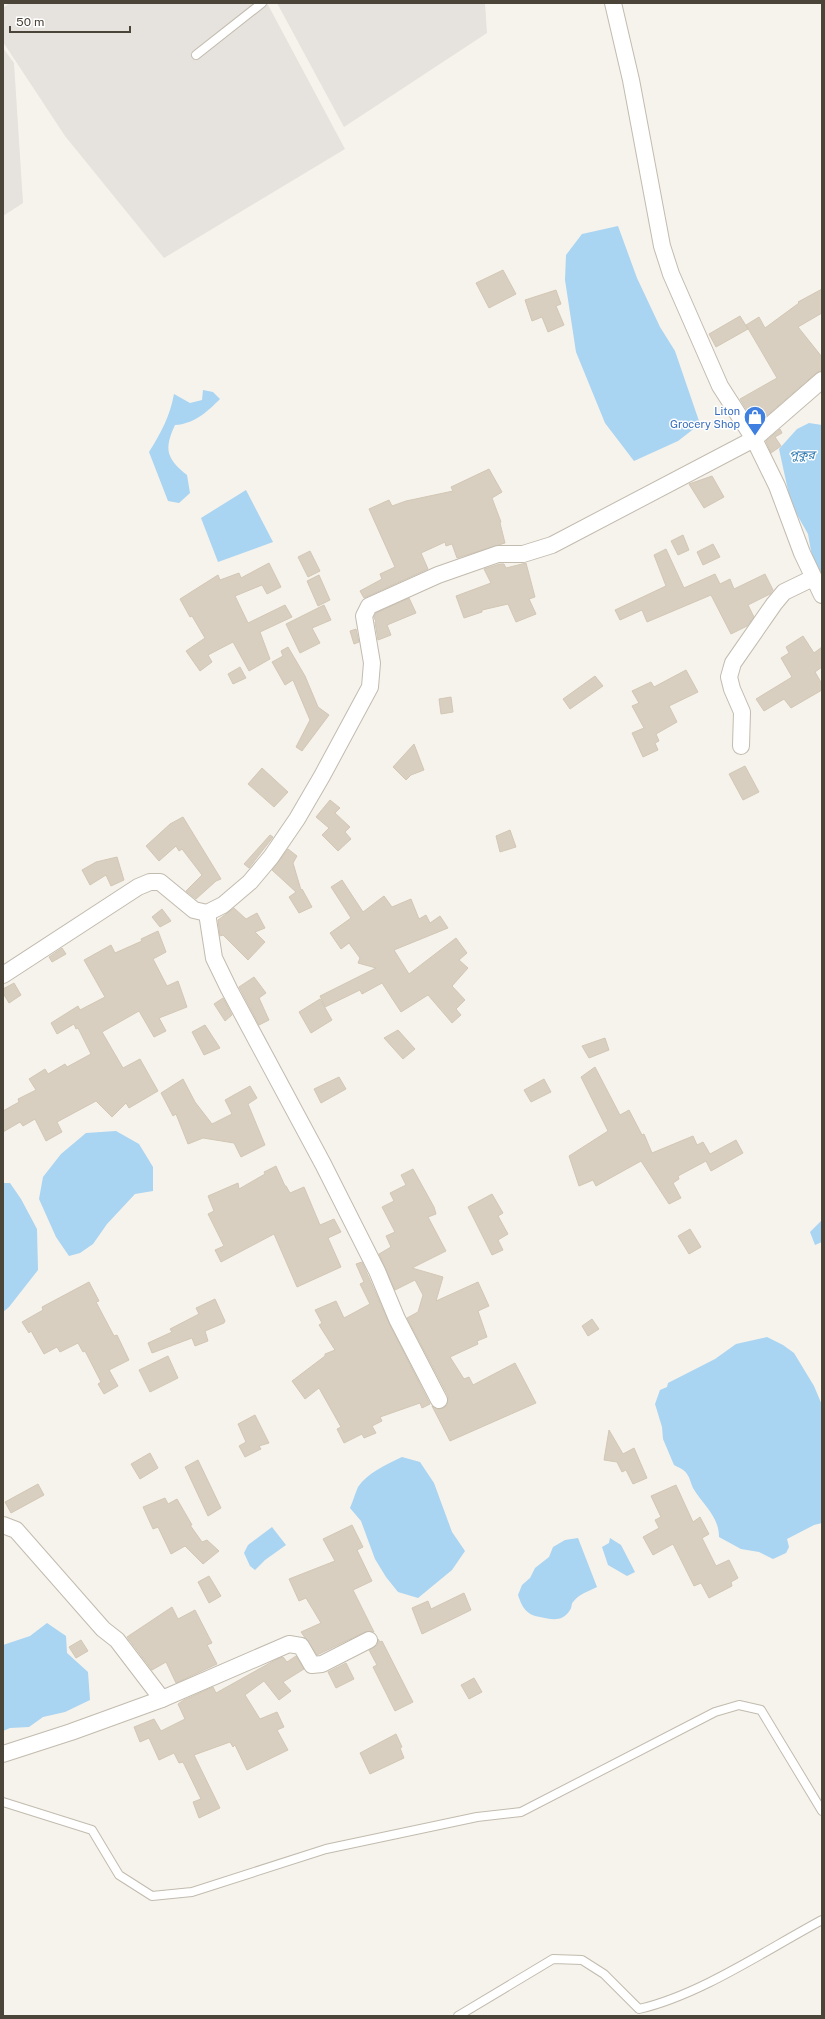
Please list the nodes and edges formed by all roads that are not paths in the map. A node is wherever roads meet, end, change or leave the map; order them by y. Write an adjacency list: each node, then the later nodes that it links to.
1 (262, 3): 3 (lane)
2 (613, 3): 5 (street)
3 (196, 55)
4 (822, 380): 5 (street)
5 (754, 439): 6 (street); 9 (street)
6 (813, 578): 7 (street); 8 (street)
7 (822, 596)
8 (741, 746)
9 (207, 913): 10 (street); 11 (street)
10 (3, 975)
11 (439, 1400)
12 (3, 1525): 14 (street)
13 (369, 1640): 14 (street)
14 (162, 1699): 15 (street)
15 (3, 1754)
16 (3, 1802): 17 (lane)
17 (822, 1811)
18 (822, 1920): 19 (lane)
19 (458, 2016)

